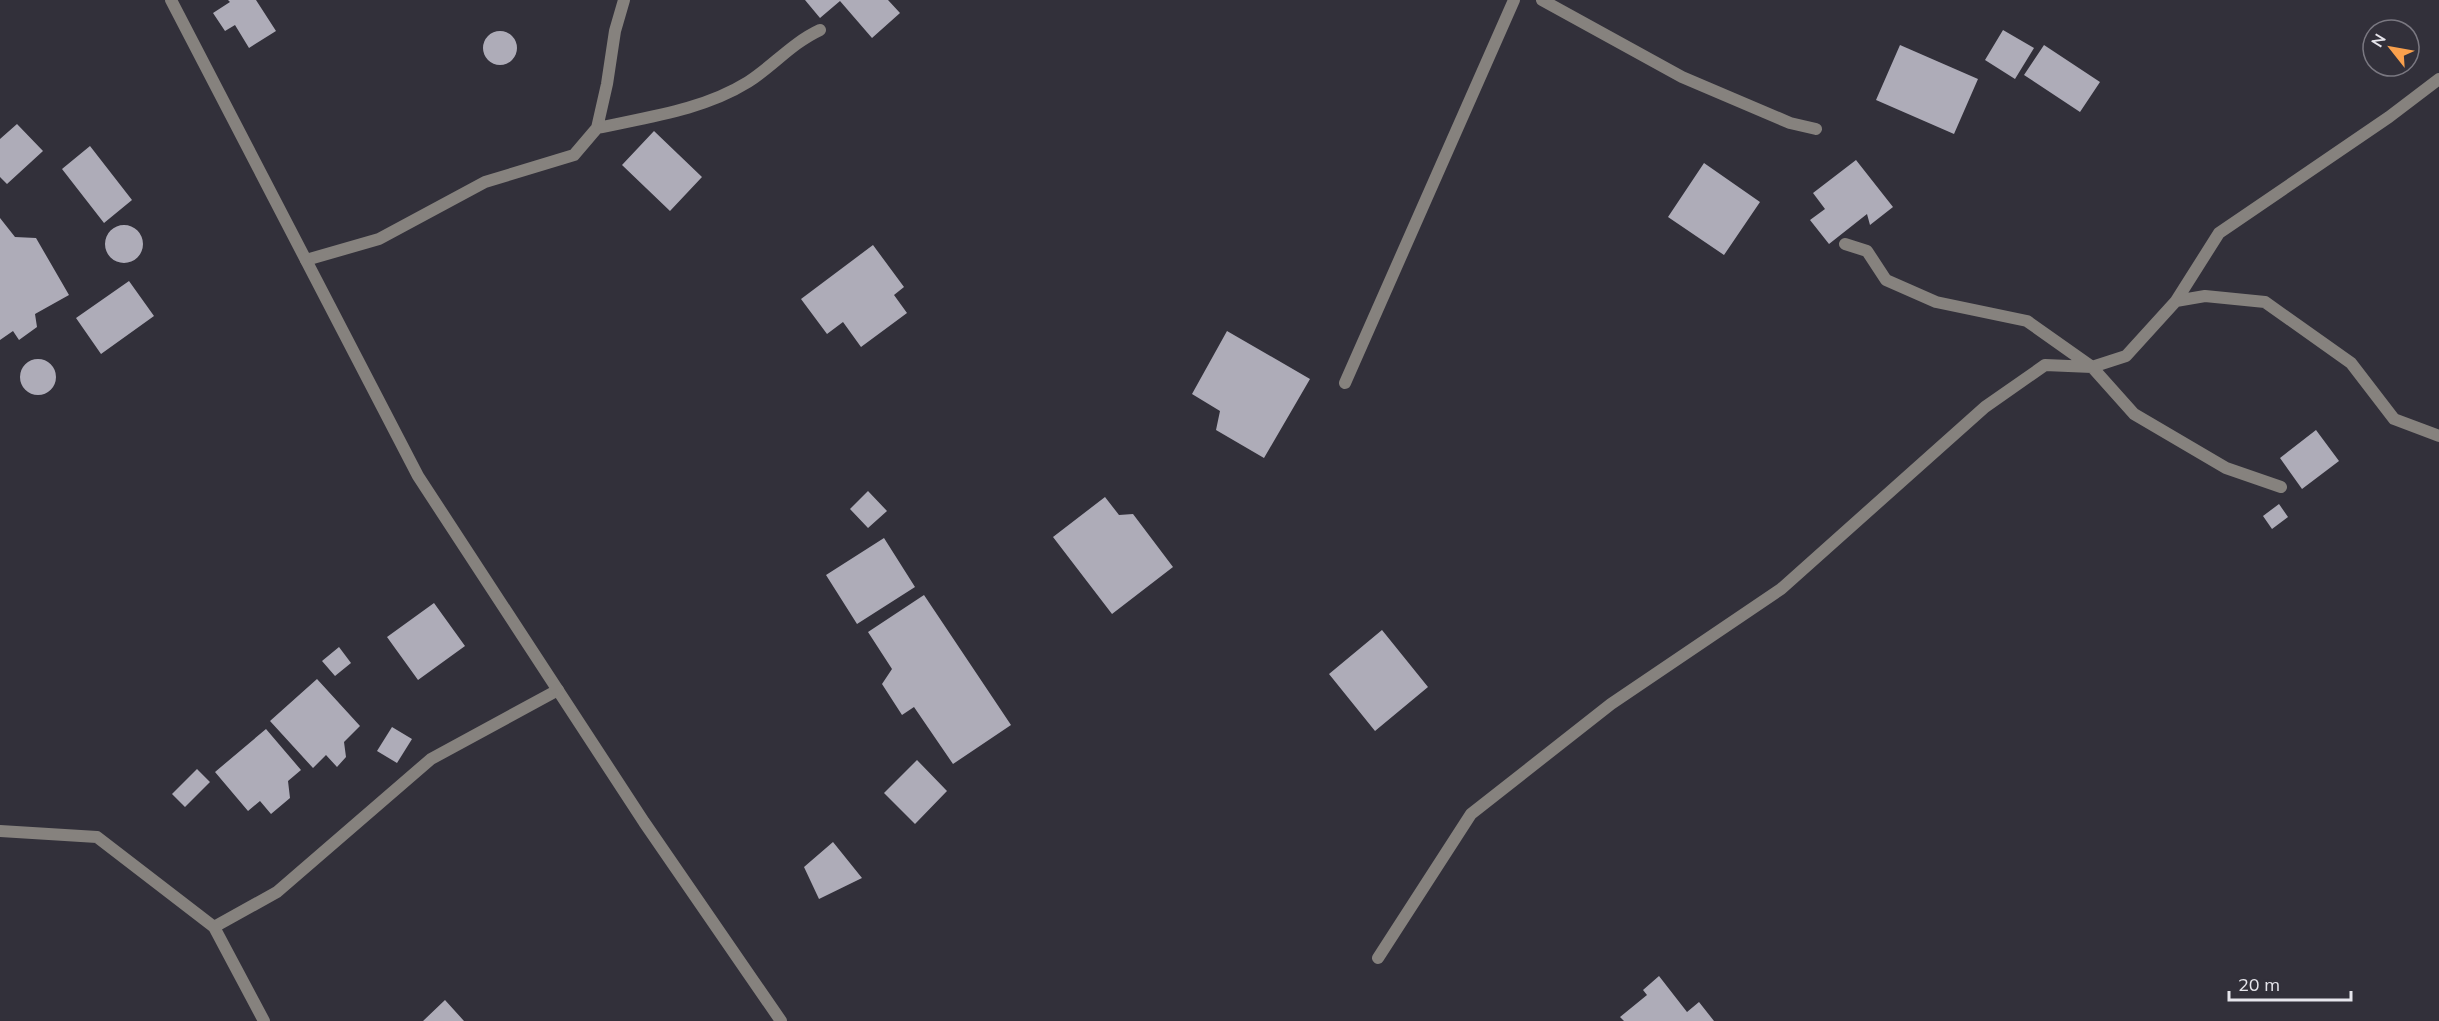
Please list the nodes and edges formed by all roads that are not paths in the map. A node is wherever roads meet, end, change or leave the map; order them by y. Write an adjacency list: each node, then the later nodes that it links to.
1 (171, 0): 10 (street)
2 (624, 0): 7 (street)
3 (1514, 0): 13 (street)
4 (1542, 0): 8 (street)
5 (820, 30): 7 (street)
6 (2439, 79): 11 (street)
7 (597, 128): 10 (street)
8 (1816, 129)
9 (1845, 244): 12 (street)
10 (306, 260): 16 (street)
11 (2176, 301): 12 (street); 14 (street)
12 (2092, 367): 15 (street); 19 (street)
13 (1346, 383)
14 (2439, 436)
15 (2281, 487)
16 (558, 690): 18 (street); 21 (street)
17 (0, 831): 18 (street)
18 (214, 927): 20 (street)
19 (1378, 958)
20 (264, 1021)
21 (781, 1021)

